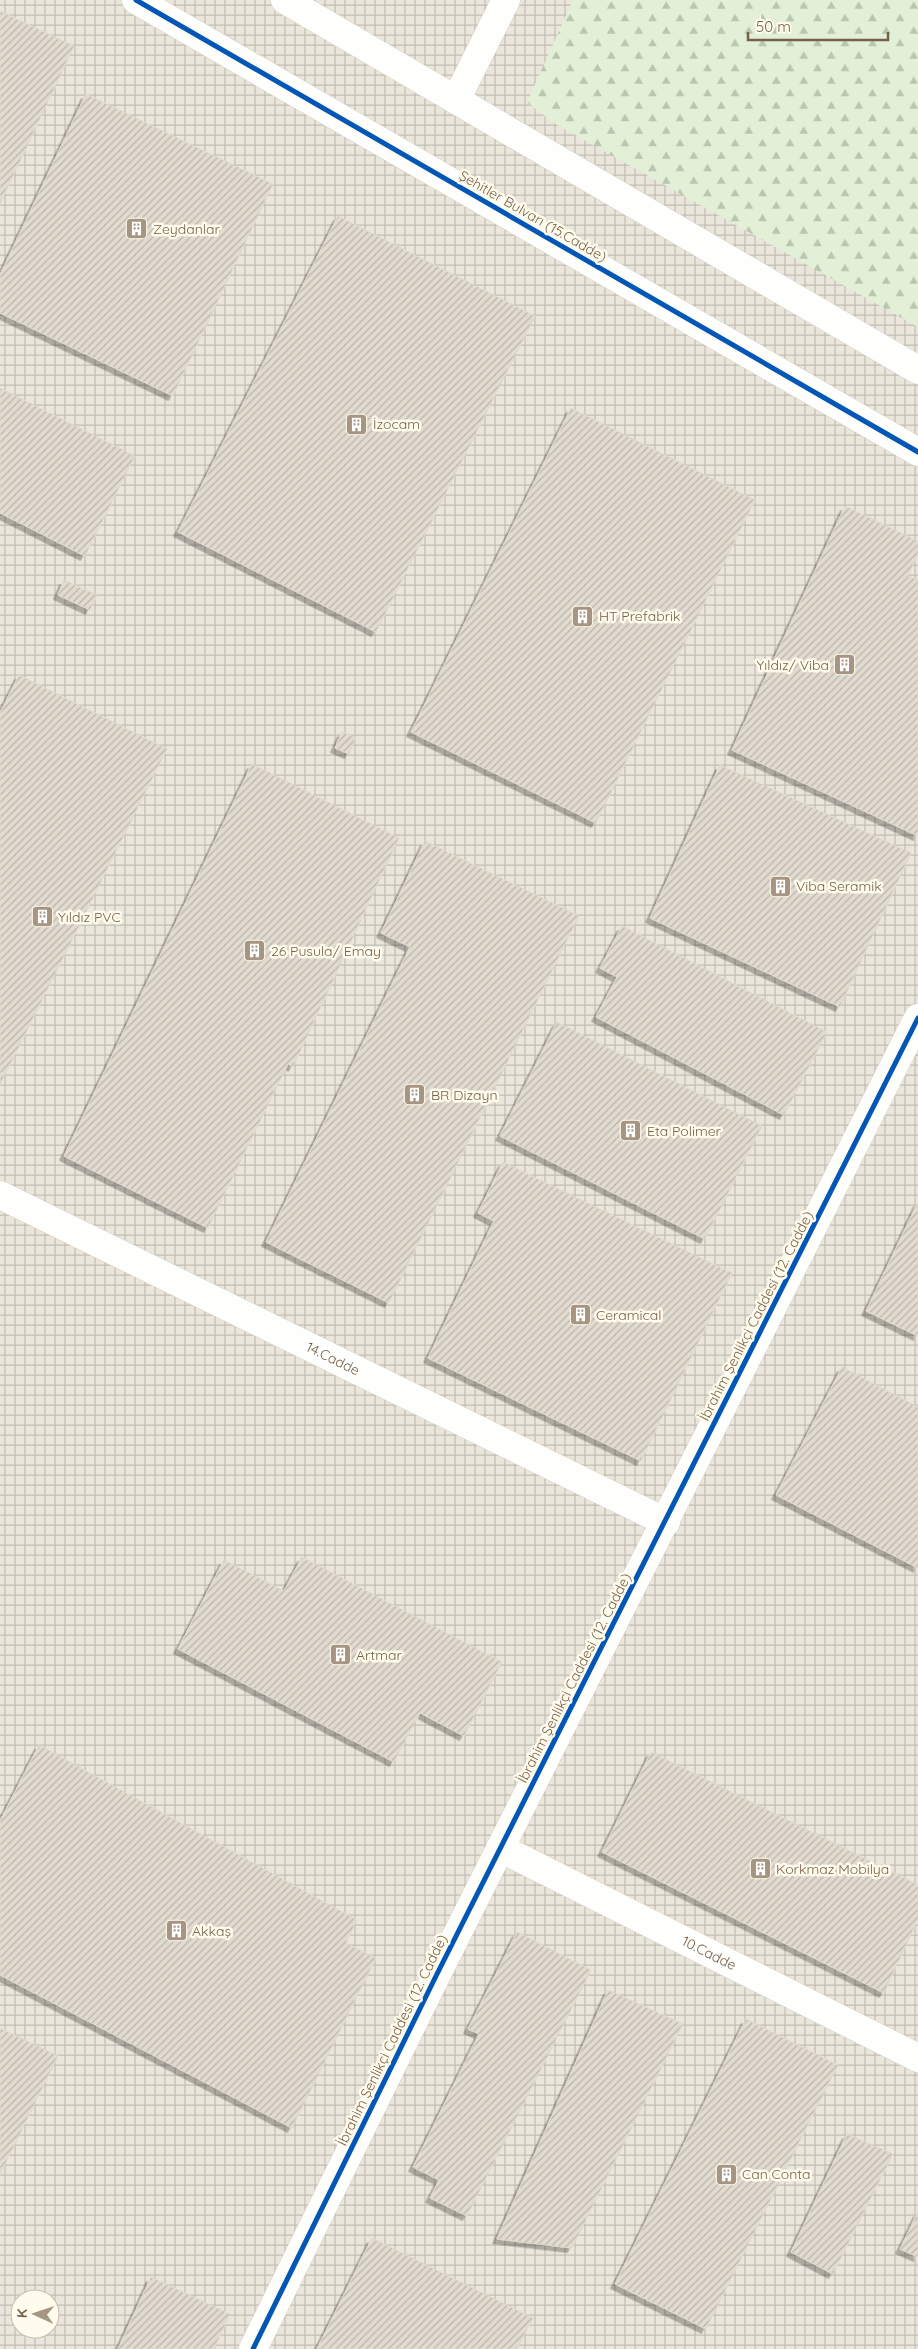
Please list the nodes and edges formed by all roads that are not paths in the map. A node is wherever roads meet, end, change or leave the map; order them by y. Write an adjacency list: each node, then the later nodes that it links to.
1 (136, 0): 6 (street, Şehitler Bulvarı (15.Cadde))
2 (285, 0): 4 (street)
3 (506, 0): 4 (street)
4 (456, 100): 5 (street)
5 (918, 370)
6 (918, 452)
7 (918, 1018): 9 (street, İbrahim Şenlikçi Caddesi (12. Cadde))
8 (0, 1195): 9 (street, 14.Cadde)
9 (666, 1522): 10 (street, İbrahim Şenlikçi Caddesi (12. Cadde))
10 (500, 1848): 11 (street, 10.Cadde); 12 (street, İbrahim Şenlikçi Caddesi (12. Cadde))
11 (918, 2058)
12 (253, 2349)

